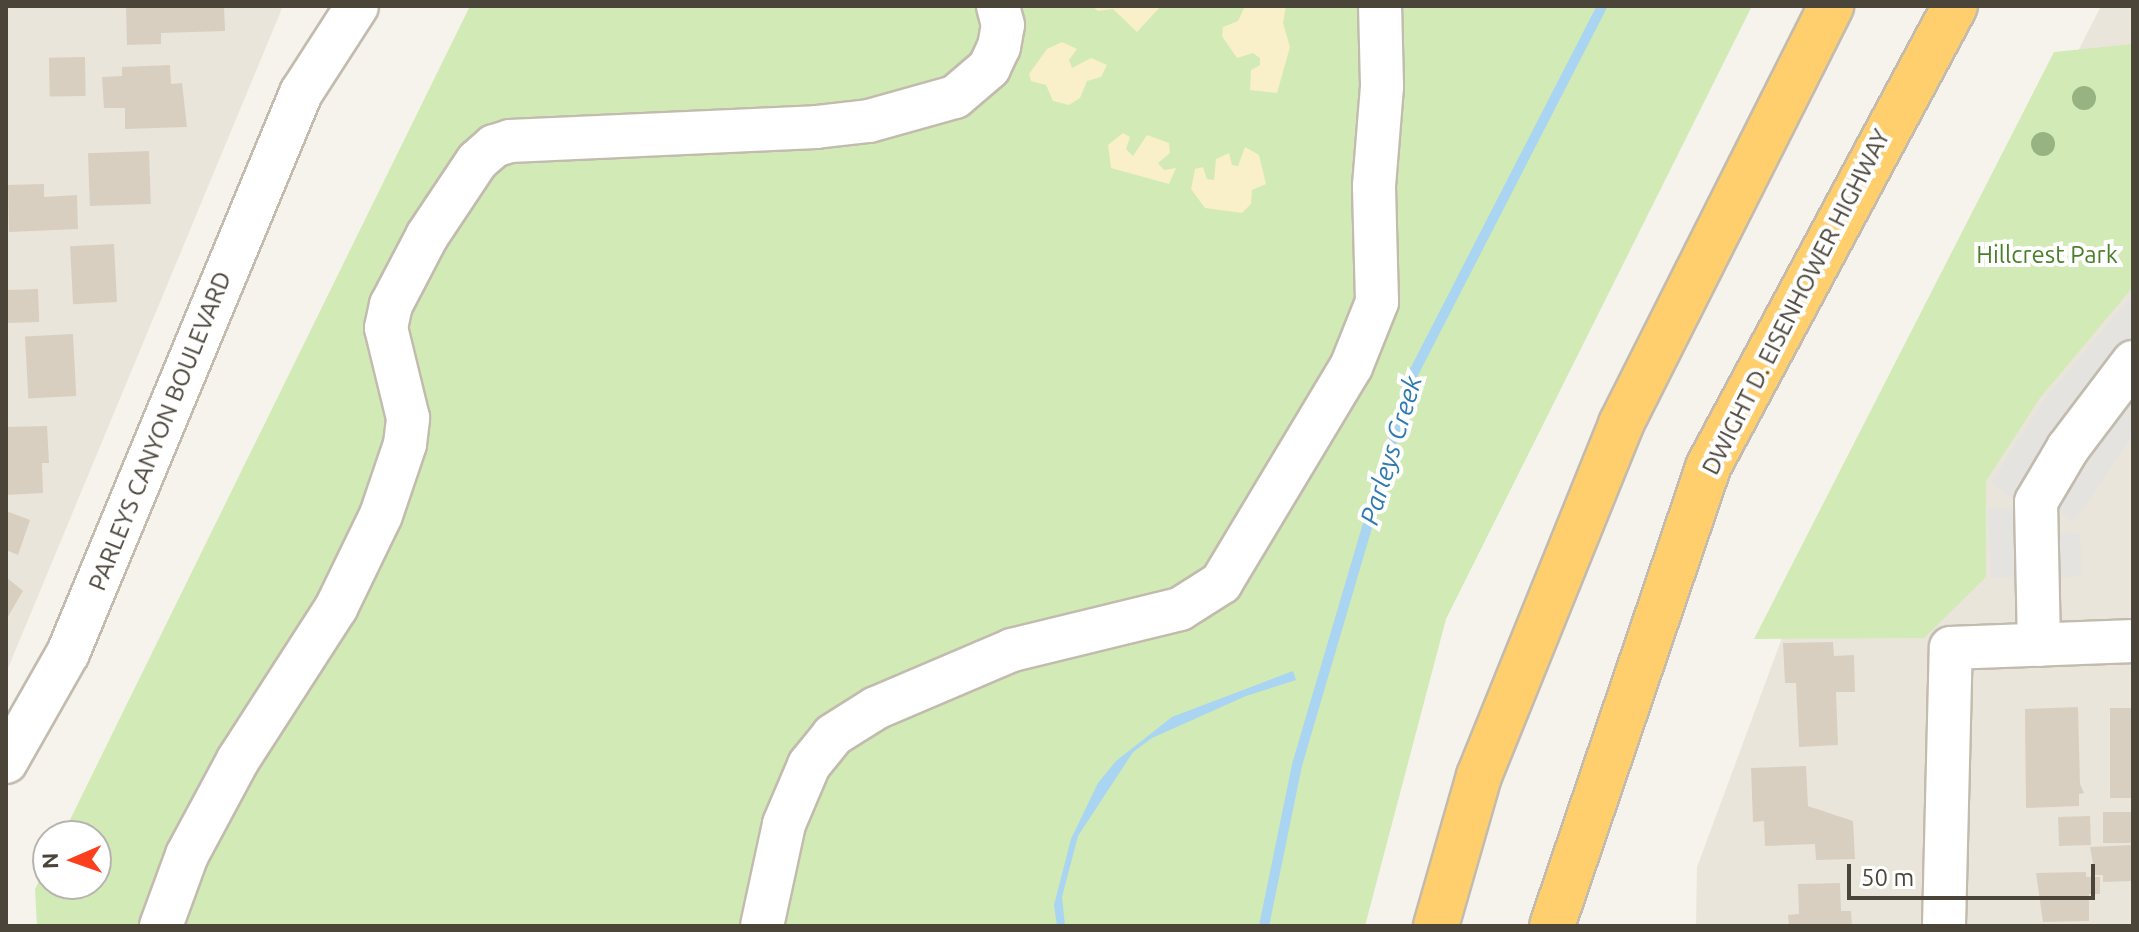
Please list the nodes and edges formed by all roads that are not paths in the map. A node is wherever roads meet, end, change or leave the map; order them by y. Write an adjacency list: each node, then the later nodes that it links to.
1 (323, 6): 7 (street, PARLEYS CANYON BOULEVARD)
2 (357, 6): 7 (street, PARLEYS CANYON BOULEVARD)
3 (998, 6): 12 (street)
4 (1380, 6): 13 (street)
5 (1831, 6): 14 (highway)
6 (1955, 6): 15 (highway, DWIGHT D. EISENHOWER HIGHWAY)
7 (301, 93): 11 (street, PARLEYS CANYON BOULEVARD)
8 (2133, 362): 10 (street)
9 (2133, 641): 10 (street)
10 (2039, 645): 16 (street)
11 (6, 762)
12 (161, 926)
13 (762, 926)
14 (1436, 926)
15 (1552, 926)
16 (1944, 926)

